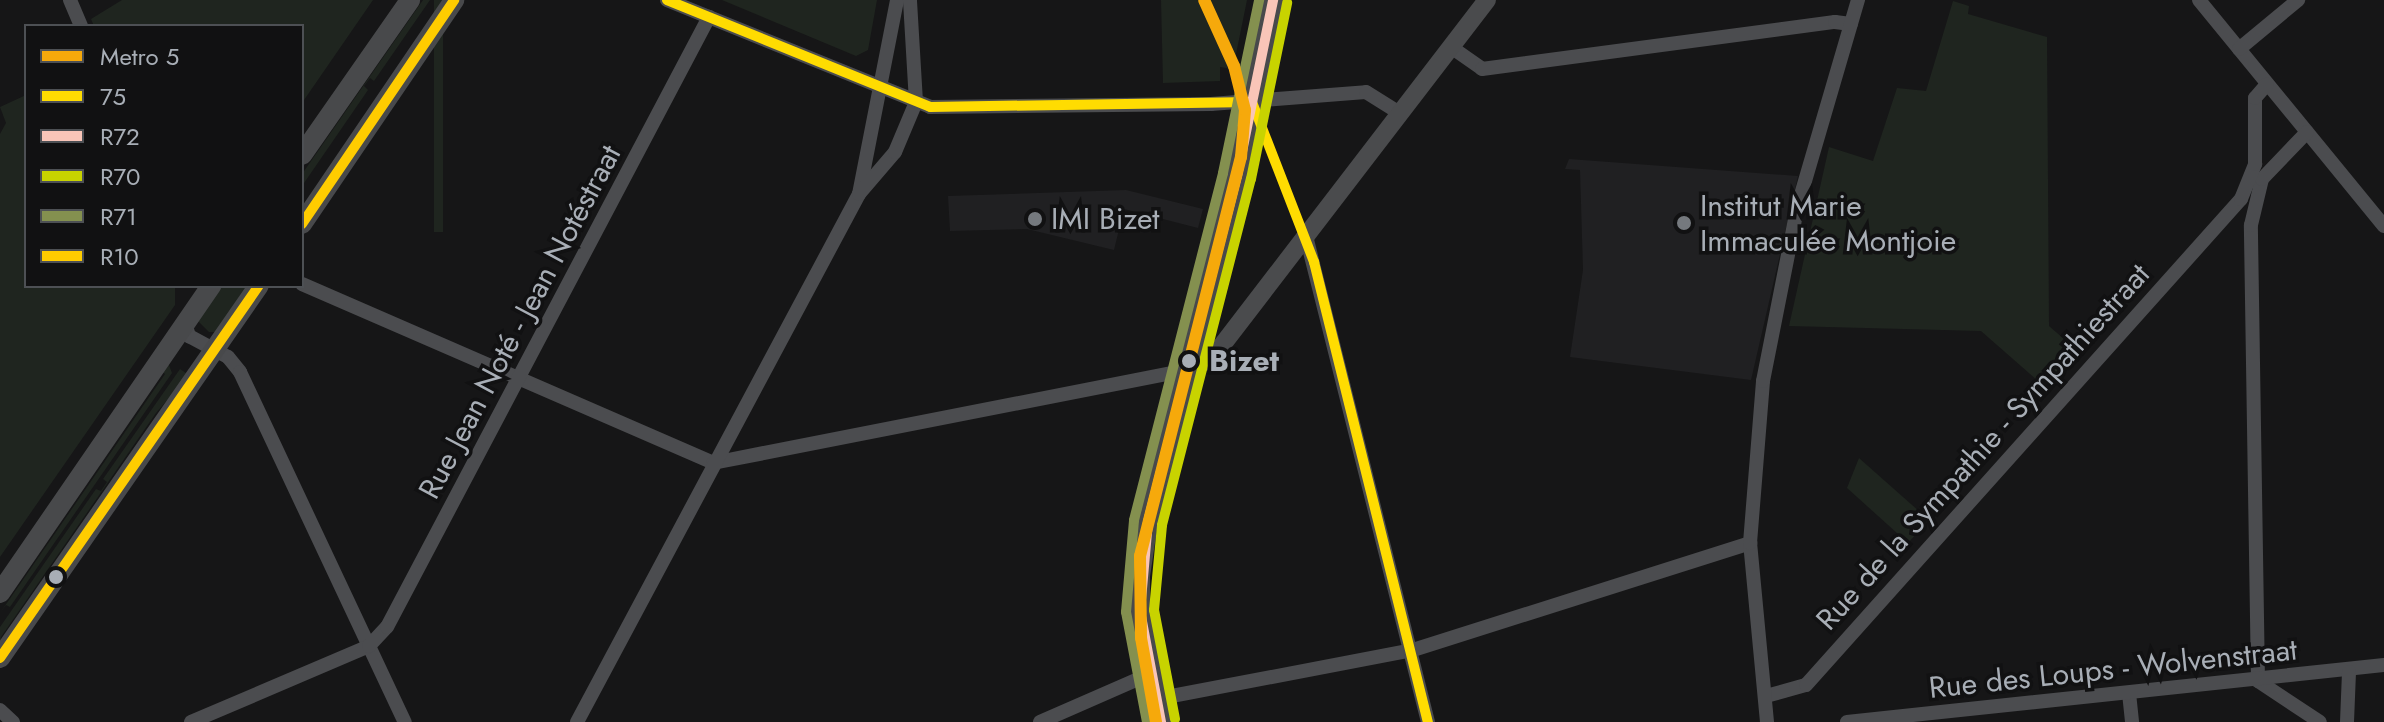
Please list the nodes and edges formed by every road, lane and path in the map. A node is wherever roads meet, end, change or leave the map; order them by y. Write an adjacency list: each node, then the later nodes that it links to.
1 (70, 0): 13 (street)
2 (410, 0): 23 (main road)
3 (454, 0): 27 (main road)
4 (667, 0): 12 (street)
5 (897, 0): 18 (street)
6 (910, 0): 19 (street)
7 (1273, 0): 20 (main road)
8 (1487, 0): 15 (street)
9 (1858, 0): 14 (street)
10 (2199, 0): 16 (street)
11 (2298, 0): 16 (street)
12 (709, 17): 18 (street); 37 (street, Rue Jean Noté - Jean Notéstraat)
13 (80, 24)
14 (1851, 24): 15 (street); 39 (street)
15 (1451, 47): 21 (street)
16 (2239, 49): 17 (street)
17 (2267, 84): 22 (street); 24 (street)
18 (878, 87): 19 (street); 25 (street)
19 (916, 102): 20 (street); 25 (street)
20 (1252, 102): 21 (street); 36 (main road)
21 (1400, 113): 30 (street)
22 (2307, 132): 24 (street, Rue de la Sympathie - Sympathiestraat); 29 (street)
23 (304, 152)
24 (2257, 178): 26 (street, Rue de la Sympathie - Sympathiestraat); 28 (street)
25 (859, 194): 38 (street)
26 (2228, 213): 28 (street); 49 (street, Rue de la Sympathie - Sympathiestraat)
27 (304, 221)
28 (2251, 225): 47 (street)
29 (2384, 226)
30 (1306, 236): 36 (street); 42 (street)
31 (304, 285): 37 (street)
32 (210, 288): 34 (main road)
33 (258, 288): 35 (main road)
34 (185, 323): 35 (street); 40 (main road)
35 (214, 349): 41 (street); 43 (main road)
36 (1189, 370): 38 (street); 46 (main road)
37 (520, 379): 38 (street); 41 (street, Rue Jean Noté - Jean Notéstraat)
38 (713, 463): 55 (street)
39 (1750, 543): 42 (street); 49 (street)
40 (0, 593)
41 (369, 646): 53 (street); 54 (street)
42 (1413, 650): 50 (street); 58 (street)
43 (0, 658)
44 (2384, 665): 45 (street, Rue des Loups - Wolvenstraat)
45 (2349, 672): 47 (street, Rue des Loups - Wolvenstraat); 63 (street)
46 (1150, 674): 50 (main road); 56 (street)
47 (2258, 681): 48 (street, Rue des Loups - Wolvenstraat); 62 (street)
48 (2129, 693): 60 (street, Rue des Loups - Wolvenstraat); 61 (street)
49 (1766, 696): 59 (street)
50 (1156, 699): 57 (main road)
51 (0, 710): 52 (street)
52 (13, 722)
53 (191, 722)
54 (405, 722)
55 (577, 722)
56 (1040, 722)
57 (1161, 722)
58 (1428, 722)
59 (1767, 722)
60 (1847, 722)
61 (2132, 722)
62 (2320, 722)
63 (2347, 722)

